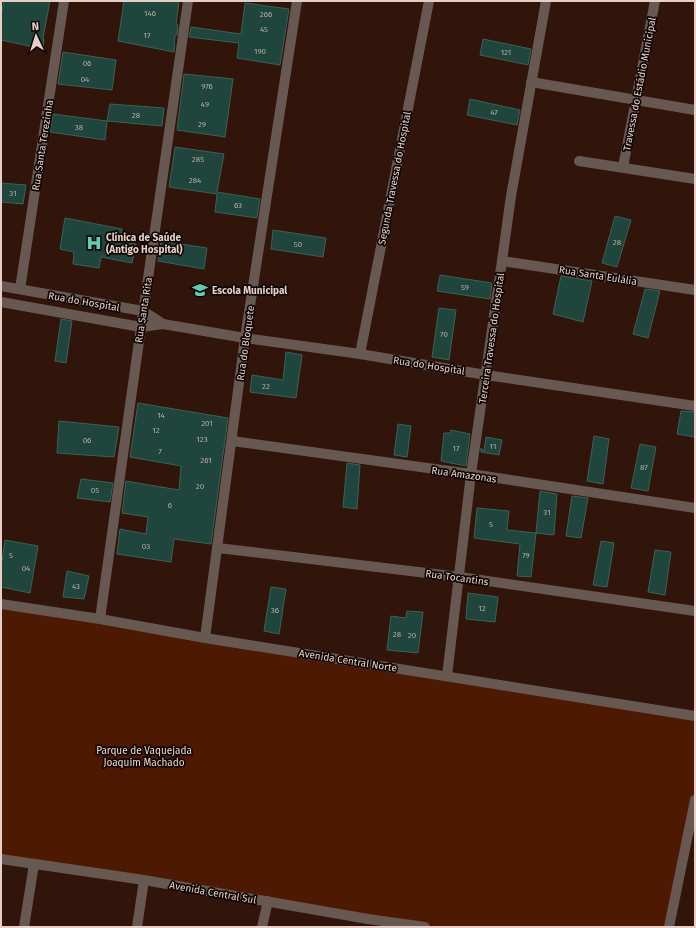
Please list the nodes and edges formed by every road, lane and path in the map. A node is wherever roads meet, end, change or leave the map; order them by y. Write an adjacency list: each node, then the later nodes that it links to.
1 (64, 1): 15 (street, Rua Santa Terezinha)
2 (188, 1): 18 (street, Rua Santa Rita)
3 (297, 1): 21 (street, Rua do Bloquete)
4 (428, 1): 22 (street, Segunda Travessa do Hospital)
5 (546, 1): 7 (street, Terceira Travessa do Hospital)
6 (655, 1): 8 (street, Travessa do Estádio Municipal)
7 (531, 82): 8 (street); 13 (street, Terceira Travessa do Hospital)
8 (636, 99): 9 (street); 11 (street, Travessa do Estádio Municipal)
9 (695, 110)
10 (579, 161): 11 (street)
11 (623, 167): 12 (street)
12 (695, 179)
13 (502, 261): 16 (street, Rua Santa Eulália); 23 (street, Terceira Travessa do Hospital)
14 (1, 286): 15 (street, Rua do Hospital)
15 (20, 289): 18 (street, Rua do Hospital)
16 (695, 290)
17 (1, 302): 20 (street, Rua do Hospital)
18 (143, 311): 19 (street, Rua do Hospital); 20 (street, Rua Santa Rita)
19 (163, 324): 20 (street, Rua do Hospital); 21 (street, Rua do Hospital)
20 (140, 327): 32 (street, Rua Santa Rita)
21 (245, 338): 22 (street, Rua do Hospital); 25 (street, Rua do Bloquete)
22 (360, 354): 23 (street, Rua do Hospital)
23 (486, 375): 24 (street, Rua do Hospital); 26 (street, Terceira Travessa do Hospital)
24 (695, 406)
25 (232, 441): 26 (street, Rua Amazonas); 28 (street, Rua do Bloquete)
26 (471, 474): 27 (street, Rua Amazonas); 29 (street, Terceira Travessa do Hospital)
27 (695, 508)
28 (218, 548): 29 (street, Rua Tocantins); 33 (street, Rua do Bloquete)
29 (460, 577): 31 (street, Rua Tocantins); 34 (street, Terceira Travessa do Hospital)
30 (1, 604): 32 (street, Avenida Central Norte)
31 (695, 611)
32 (100, 619): 33 (street, Avenida Central Norte)
33 (205, 638): 34 (street, Avenida Central Norte)
34 (447, 676): 35 (street, Avenida Central Norte)
35 (695, 716)
36 (695, 800): 46 (street)
37 (1, 859): 38 (street, Avenida Central Sul)
38 (34, 864): 39 (street, Avenida Central Sul); 42 (street)
39 (144, 880): 40 (street, Avenida Central Sul); 43 (street)
40 (268, 901): 41 (street, Avenida Central Sul); 44 (street)
41 (367, 923): 45 (street, Avenida Central Sul)
42 (24, 927)
43 (137, 927)
44 (262, 927)
45 (425, 927)
46 (668, 927)

